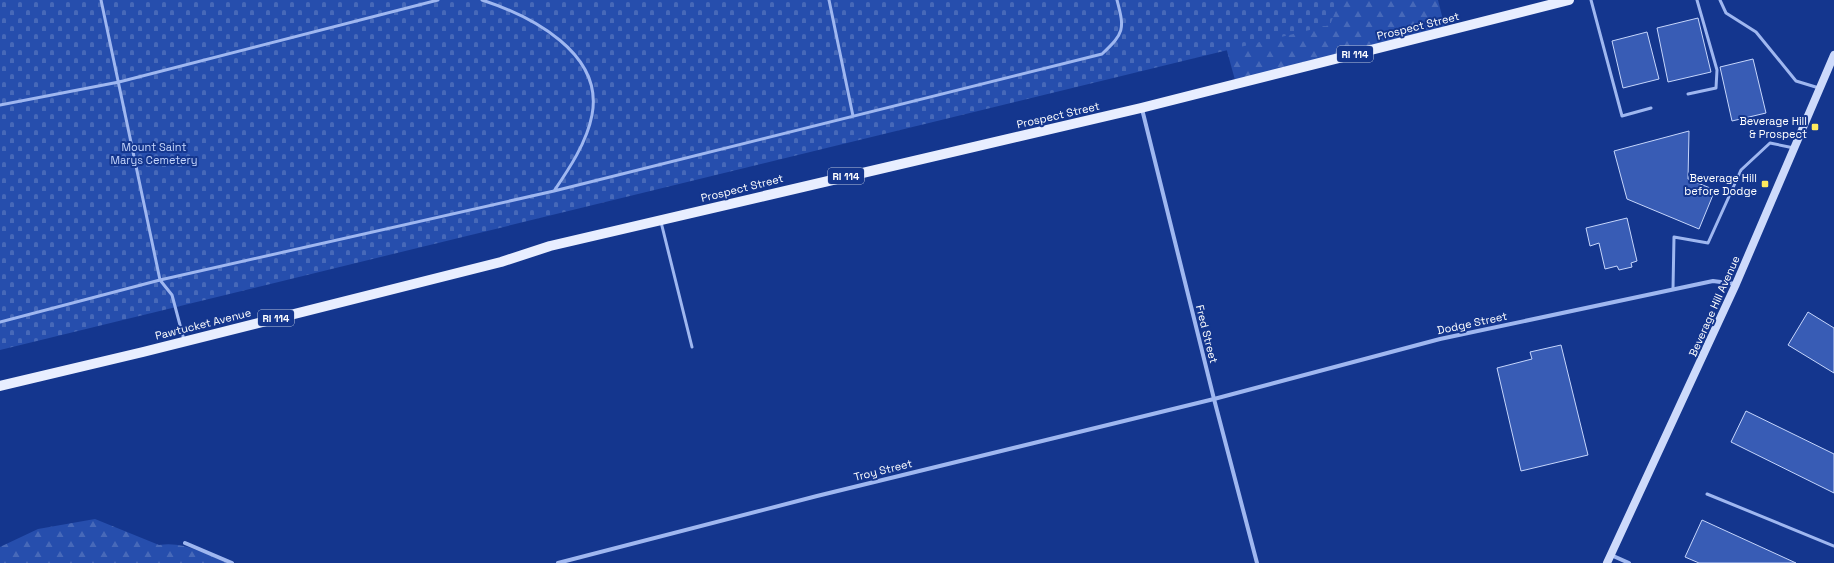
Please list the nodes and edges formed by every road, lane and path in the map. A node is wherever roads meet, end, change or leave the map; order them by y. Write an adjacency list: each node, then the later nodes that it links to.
1 (101, 0): 11 (lane)
2 (438, 0): 11 (lane)
3 (482, 0): 19 (lane)
4 (829, 0): 17 (lane)
5 (1117, 0): 17 (lane)
6 (1568, 0): 15 (main road, Prospect Street / RI 114)
7 (1591, 0): 16 (lane)
8 (1697, 0): 13 (lane)
9 (1720, 0): 12 (lane)
10 (1834, 55): 12 (main road, Beverage Hill Avenue)
11 (119, 82): 14 (lane); 22 (lane)
12 (1819, 88): 18 (main road, Beverage Hill Avenue)
13 (1688, 94)
14 (0, 105)
15 (1142, 108): 20 (main road, Prospect Street / RI 114); 29 (street, Fred Street)
16 (1651, 108)
17 (853, 116): 19 (lane)
18 (1794, 148): 23 (main road, Beverage Hill Avenue); 24 (lane)
19 (554, 191): 22 (lane)
20 (661, 220): 21 (main road, Prospect Street / RI 114); 27 (lane)
21 (550, 246): 26 (main road, Pawtucket Avenue / RI 114)
22 (160, 280): 25 (lane); 26 (lane)
23 (1736, 284): 24 (street, Dodge Street); 33 (main road, Beverage Hill Avenue)
24 (1674, 289): 29 (street, Dodge Street)
25 (0, 322)
26 (184, 341): 28 (main road, Pawtucket Avenue / RI 114)
27 (692, 347)
28 (0, 386)
29 (1214, 399): 35 (street, Troy Street); 36 (street, Fred Street)
30 (1707, 494): 32 (lane)
31 (185, 543): 34 (street)
32 (1834, 546)
33 (1611, 555): 37 (main road, Beverage Hill Avenue); 38 (street)
34 (232, 563)
35 (558, 563)
36 (1257, 563)
37 (1607, 563)
38 (1629, 563)

